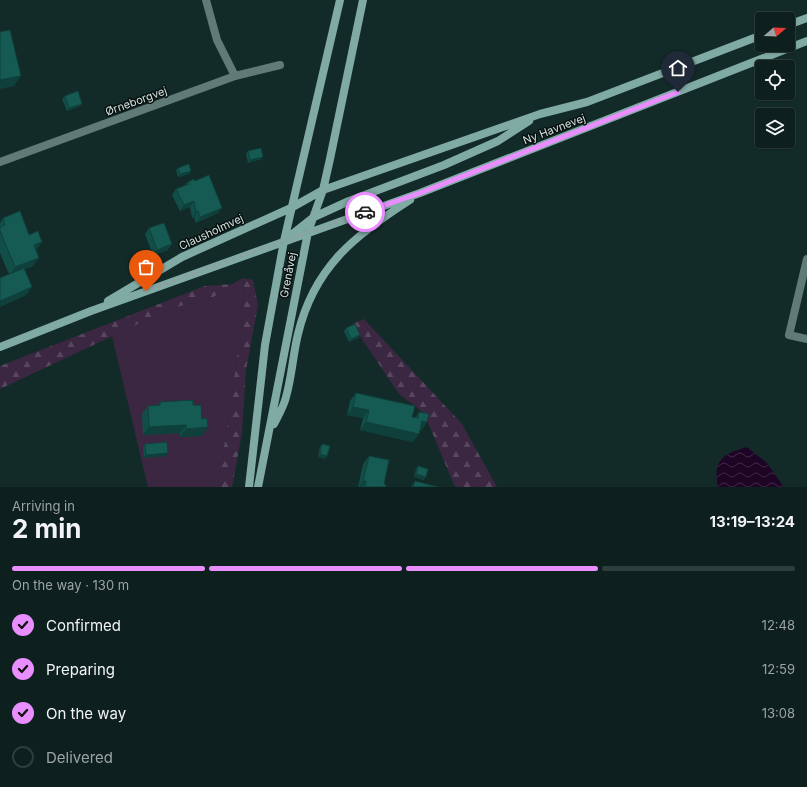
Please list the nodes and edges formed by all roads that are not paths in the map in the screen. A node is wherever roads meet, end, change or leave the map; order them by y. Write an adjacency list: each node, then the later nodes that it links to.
1 (206, 0): 9 (street)
2 (340, 0): 14 (street, Grenåvej)
3 (363, 0): 12 (street, Grenåvej)
4 (807, 18): 5 (street)
5 (795, 22)
6 (755, 38): 10 (street, Ny Havnevej)
7 (807, 41): 13 (street, Ny Havnevej)
8 (280, 65): 9 (street, Ørneborgvej)
9 (235, 76): 11 (street, Ørneborgvej)
10 (540, 114): 12 (street, Ny Havnevej); 15 (street)
11 (0, 162)
12 (323, 190): 14 (street, Clausholmvej); 15 (street, Grenåvej)
13 (420, 193): 16 (street, Ny Havnevej); 22 (street)
14 (291, 208): 17 (street, Grenåvej); 19 (street, Clausholmvej)
15 (314, 217): 16 (street, Grenåvej); 17 (street)
16 (308, 232): 17 (street, Clausholmvej); 22 (street, Grenåvej)
17 (284, 241): 19 (street, Clausholmvej); 23 (street, Grenåvej)
18 (807, 259): 20 (street)
19 (91, 311): 21 (street, Clausholmvej)
20 (807, 339)
21 (0, 347)
22 (269, 436): 24 (street, Grenåvej)
23 (249, 487)
24 (258, 487)

